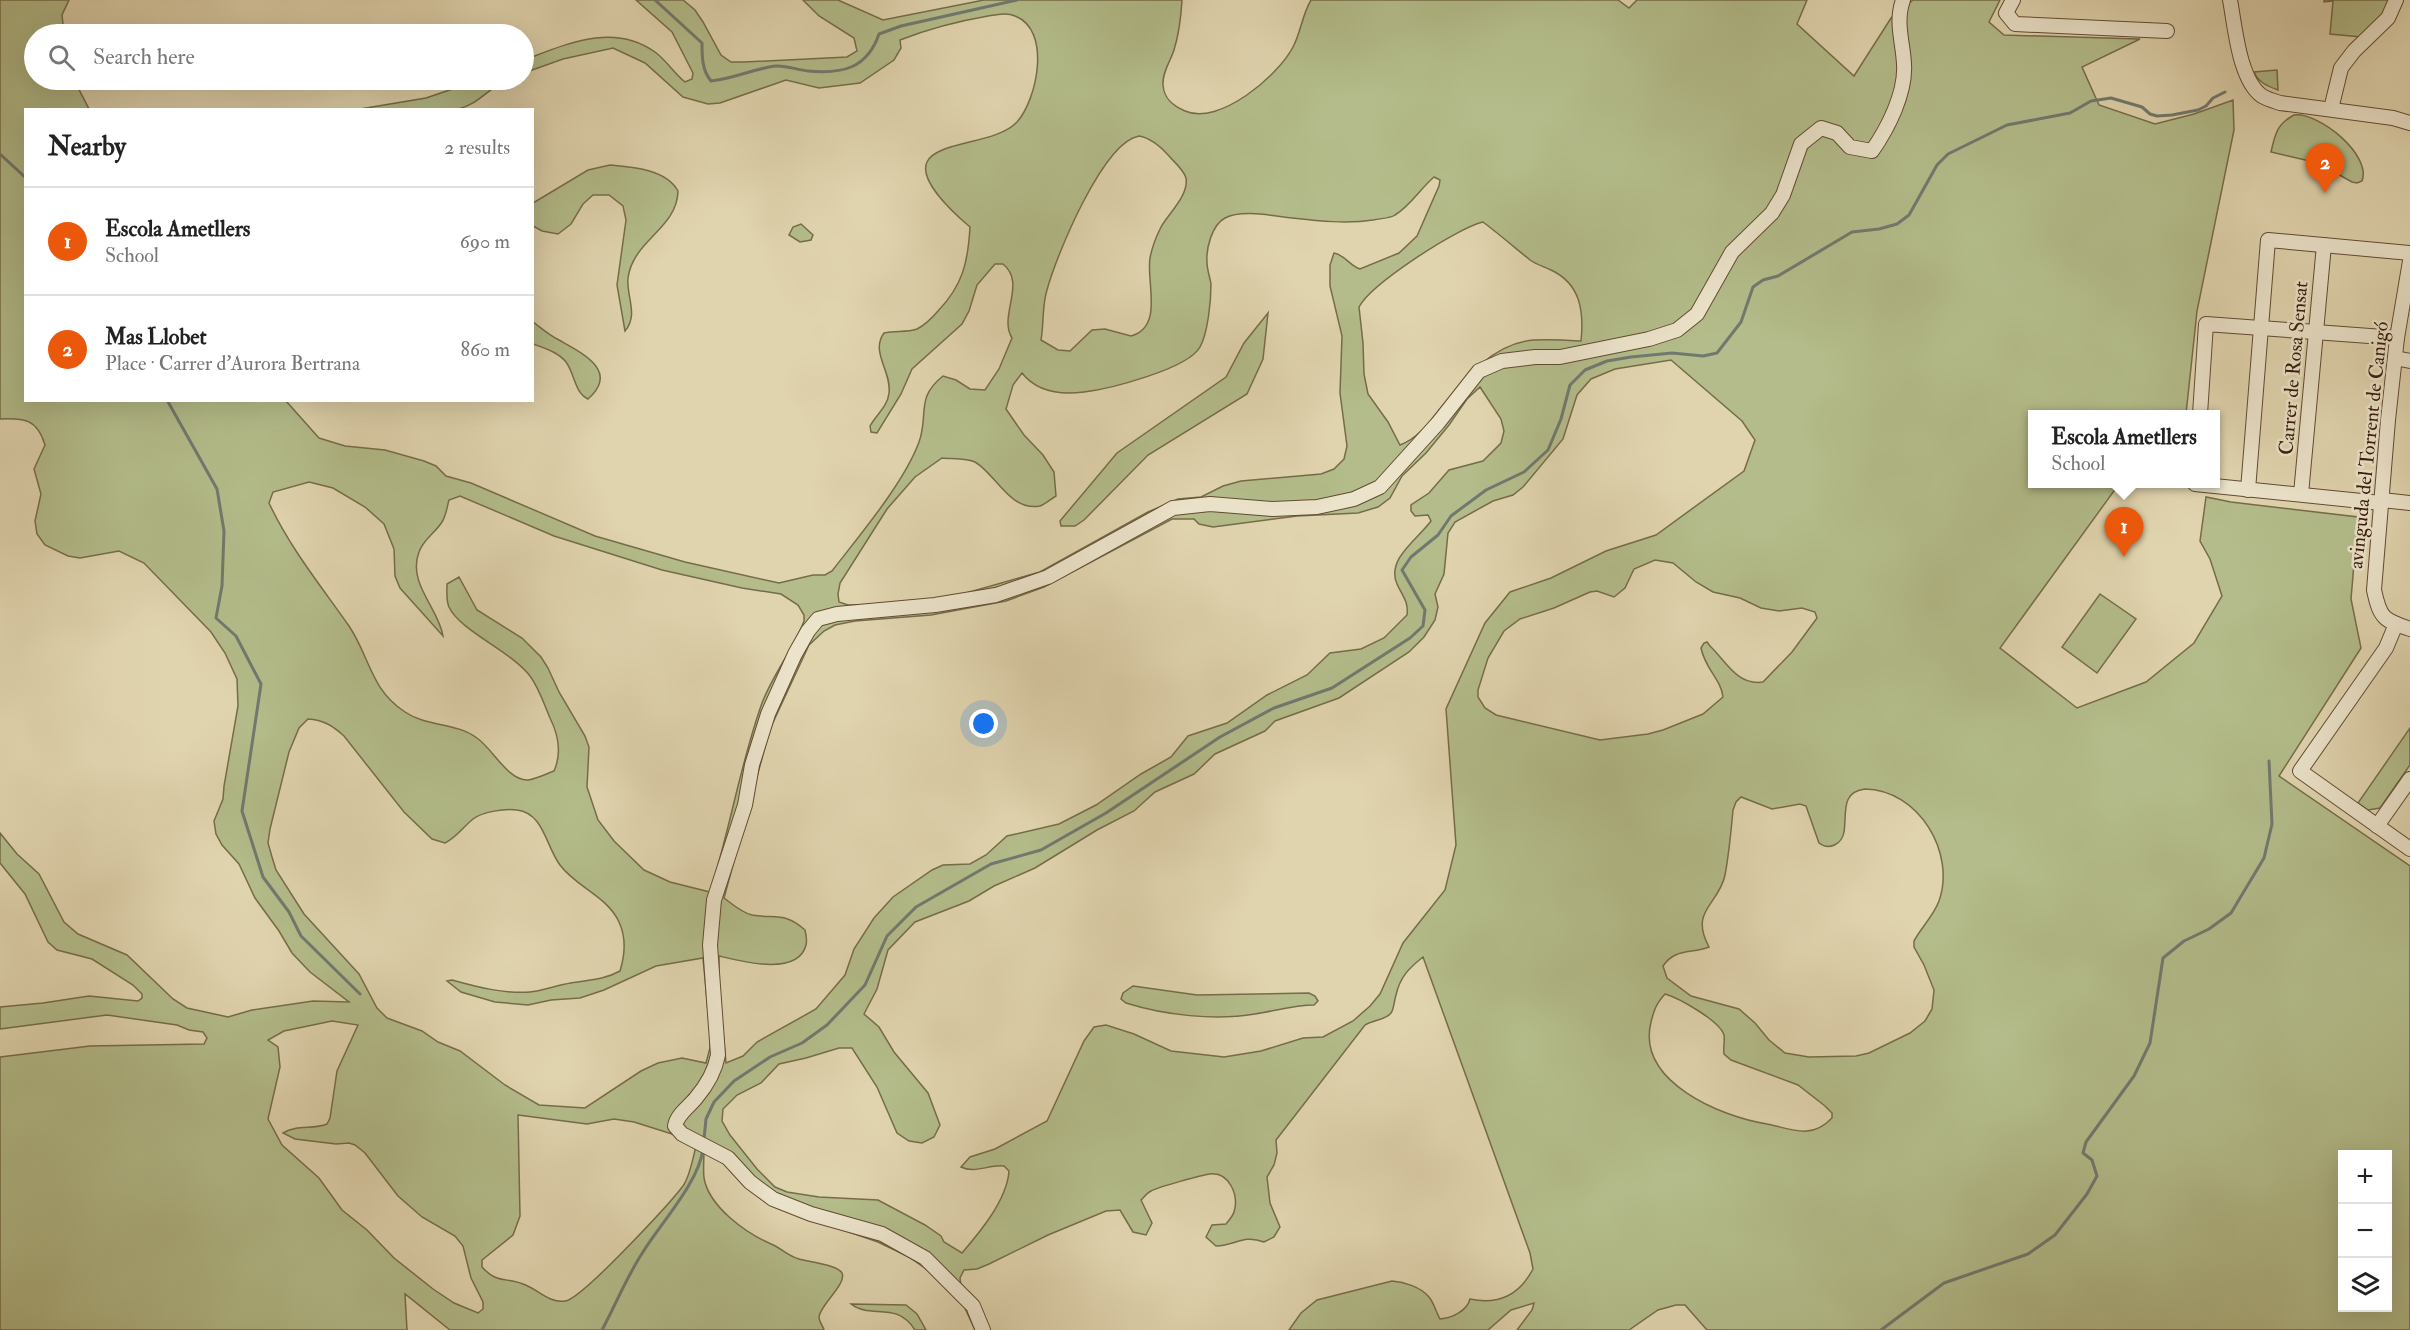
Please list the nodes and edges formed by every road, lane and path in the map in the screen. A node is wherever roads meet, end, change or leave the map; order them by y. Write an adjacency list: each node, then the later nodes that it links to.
1 (1904, 0): 27 (street)
2 (2013, 0): 5 (street)
3 (2230, 0): 6 (street)
4 (2396, 0): 6 (street)
5 (2167, 31)
6 (2331, 109): 7 (street)
7 (2410, 123)
8 (2324, 245): 9 (street); 11 (street); 12 (street, Carrer de Rosa Sensat)
9 (2410, 253)
10 (2410, 261): 13 (street, avinguda del Torrent de Canigó)
11 (2261, 328): 12 (street); 16 (street); 18 (street)
12 (2315, 332): 13 (street); 19 (street, Carrer de Rosa Sensat)
13 (2397, 338): 14 (street, avinguda del Torrent de Canigó)
14 (2395, 358): 15 (street); 20 (street, avinguda del Torrent de Canigó)
15 (2410, 362)
16 (2200, 410)
17 (2220, 487): 18 (street)
18 (2248, 490): 19 (street)
19 (2301, 494): 20 (street)
20 (2381, 502): 21 (street); 22 (street, avinguda del Torrent de Canigó)
21 (2410, 502)
22 (2396, 624): 23 (street); 25 (street)
23 (2410, 629)
24 (2410, 779): 25 (street)
25 (2377, 826): 26 (street)
26 (2410, 849)
27 (983, 1330)

